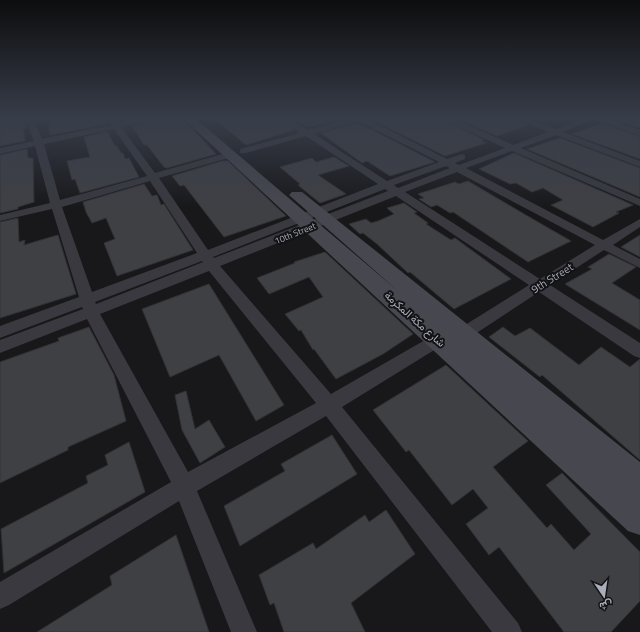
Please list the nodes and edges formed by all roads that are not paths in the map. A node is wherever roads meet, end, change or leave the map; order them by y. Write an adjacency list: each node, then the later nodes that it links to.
1 (12, 148): 13 (street)
2 (41, 148): 22 (street)
3 (132, 148): 18 (street)
4 (230, 148): 14 (main road, شارع مكة المكرمة)
5 (232, 148): 14 (main road, شارع مكة المكرمة)
6 (252, 148): 14 (street)
7 (331, 148): 19 (street)
8 (419, 148): 15 (street)
9 (495, 148): 15 (street, 10th Street)
10 (500, 148): 17 (street, 10th Street)
11 (516, 148): 21 (street)
12 (599, 148): 16 (street)
13 (0, 151)
14 (236, 153): 18 (street); 24 (main road, شارع مكة المكرمة)
15 (446, 162): 17 (street); 19 (street, 10th Street)
16 (640, 164)
17 (458, 168): 20 (street, 10th Street); 26 (street)
18 (153, 177): 22 (street); 27 (street)
19 (384, 185): 20 (street); 24 (street, 10th Street)
20 (397, 193): 24 (street, 10th Street); 29 (street)
21 (640, 203)
22 (56, 205): 23 (street); 30 (street)
23 (0, 218)
24 (315, 219): 27 (street, 10th Street); 32 (main road, شارع مكة المكرمة); 33 (main road, شارع مكة المكرمة)
25 (640, 222): 26 (street, 9th Street)
26 (603, 246): 28 (street); 29 (street, 9th Street)
27 (208, 260): 30 (street, 10th Street); 36 (street)
28 (640, 264)
29 (539, 286): 32 (street, 9th Street); 35 (street)
30 (89, 306): 31 (street, 10th Street); 34 (street, 10th Street); 38 (street)
31 (0, 332)
32 (463, 334): 37 (main road, شارع مكة المكرمة)
33 (438, 340): 36 (street); 39 (main road, شارع مكة المكرمة)
34 (0, 347)
35 (640, 351)
36 (330, 405): 38 (street); 42 (street)
37 (640, 482)
38 (184, 486): 40 (street); 41 (street)
39 (640, 519)
40 (0, 596)
41 (244, 632)
42 (509, 632)

